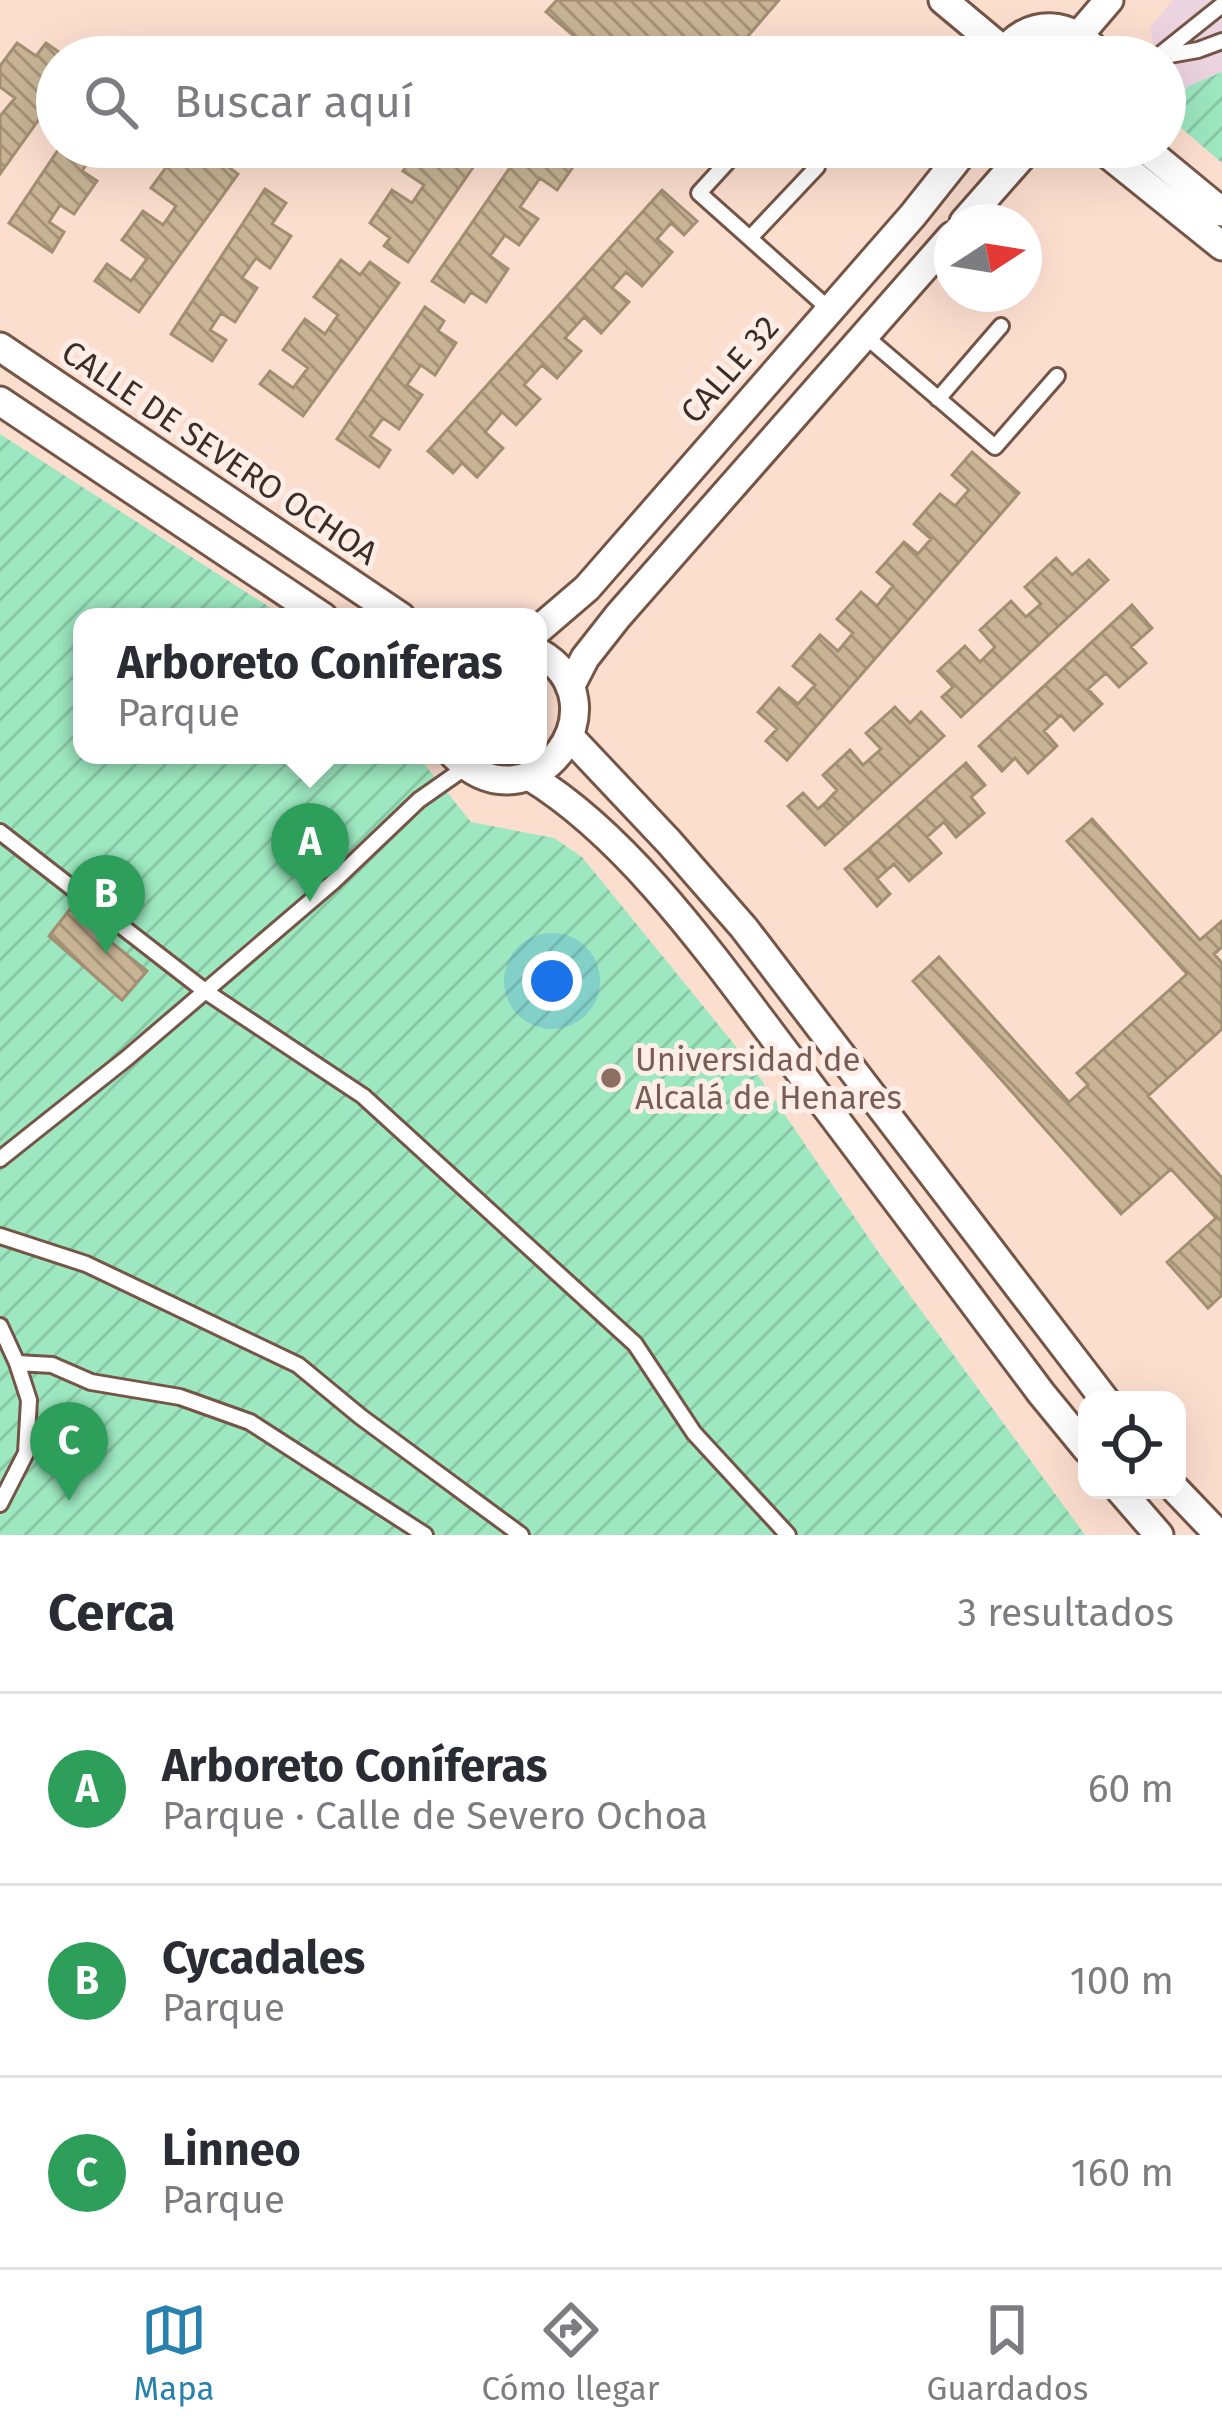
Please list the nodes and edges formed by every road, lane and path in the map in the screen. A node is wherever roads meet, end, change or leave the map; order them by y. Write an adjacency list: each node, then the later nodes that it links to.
1 (943, 0): 5 (street)
2 (1109, 0): 4 (street)
3 (1222, 5): 7 (lane)
4 (1079, 35): 6 (street)
5 (982, 36)
6 (1021, 36)
7 (1184, 36)
8 (1222, 41): 9 (lane)
9 (1186, 52)
10 (722, 168): 18 (lane)
11 (816, 168): 18 (lane)
12 (950, 168): 21 (street, CALLE 32)
13 (1012, 168): 16 (street)
14 (1125, 168): 19 (street)
15 (1169, 168): 17 (street)
16 (980, 204)
17 (1222, 212)
18 (750, 238): 21 (lane)
19 (1222, 246)
20 (934, 256): 23 (street)
21 (829, 309): 30 (street, CALLE 32)
22 (1001, 326): 26 (lane)
23 (864, 335): 26 (lane); 32 (street)
24 (0, 347): 29 (street, CALLE DE SEVERO OCHOA)
25 (1057, 376): 26 (lane)
26 (938, 398)
27 (0, 401): 28 (street)
28 (310, 608)
29 (388, 608)
30 (547, 625)
31 (547, 659): 32 (street)
32 (570, 687): 33 (street)
33 (570, 737): 36 (street); 43 (street)
34 (457, 764): 38 (lane)
35 (465, 764): 36 (street)
36 (529, 776): 44 (street)
37 (0, 832): 38 (lane)
38 (205, 991): 39 (lane); 50 (lane)
39 (0, 1159)
40 (0, 1235): 49 (lane)
41 (0, 1326): 42 (lane)
42 (17, 1364): 47 (lane); 48 (lane)
43 (1098, 1391)
44 (1078, 1438)
45 (1128, 1499): 51 (street)
46 (1185, 1499): 52 (street)
47 (0, 1504)
48 (425, 1535)
49 (520, 1535)
50 (788, 1535)
51 (1159, 1535)
52 (1219, 1535)

